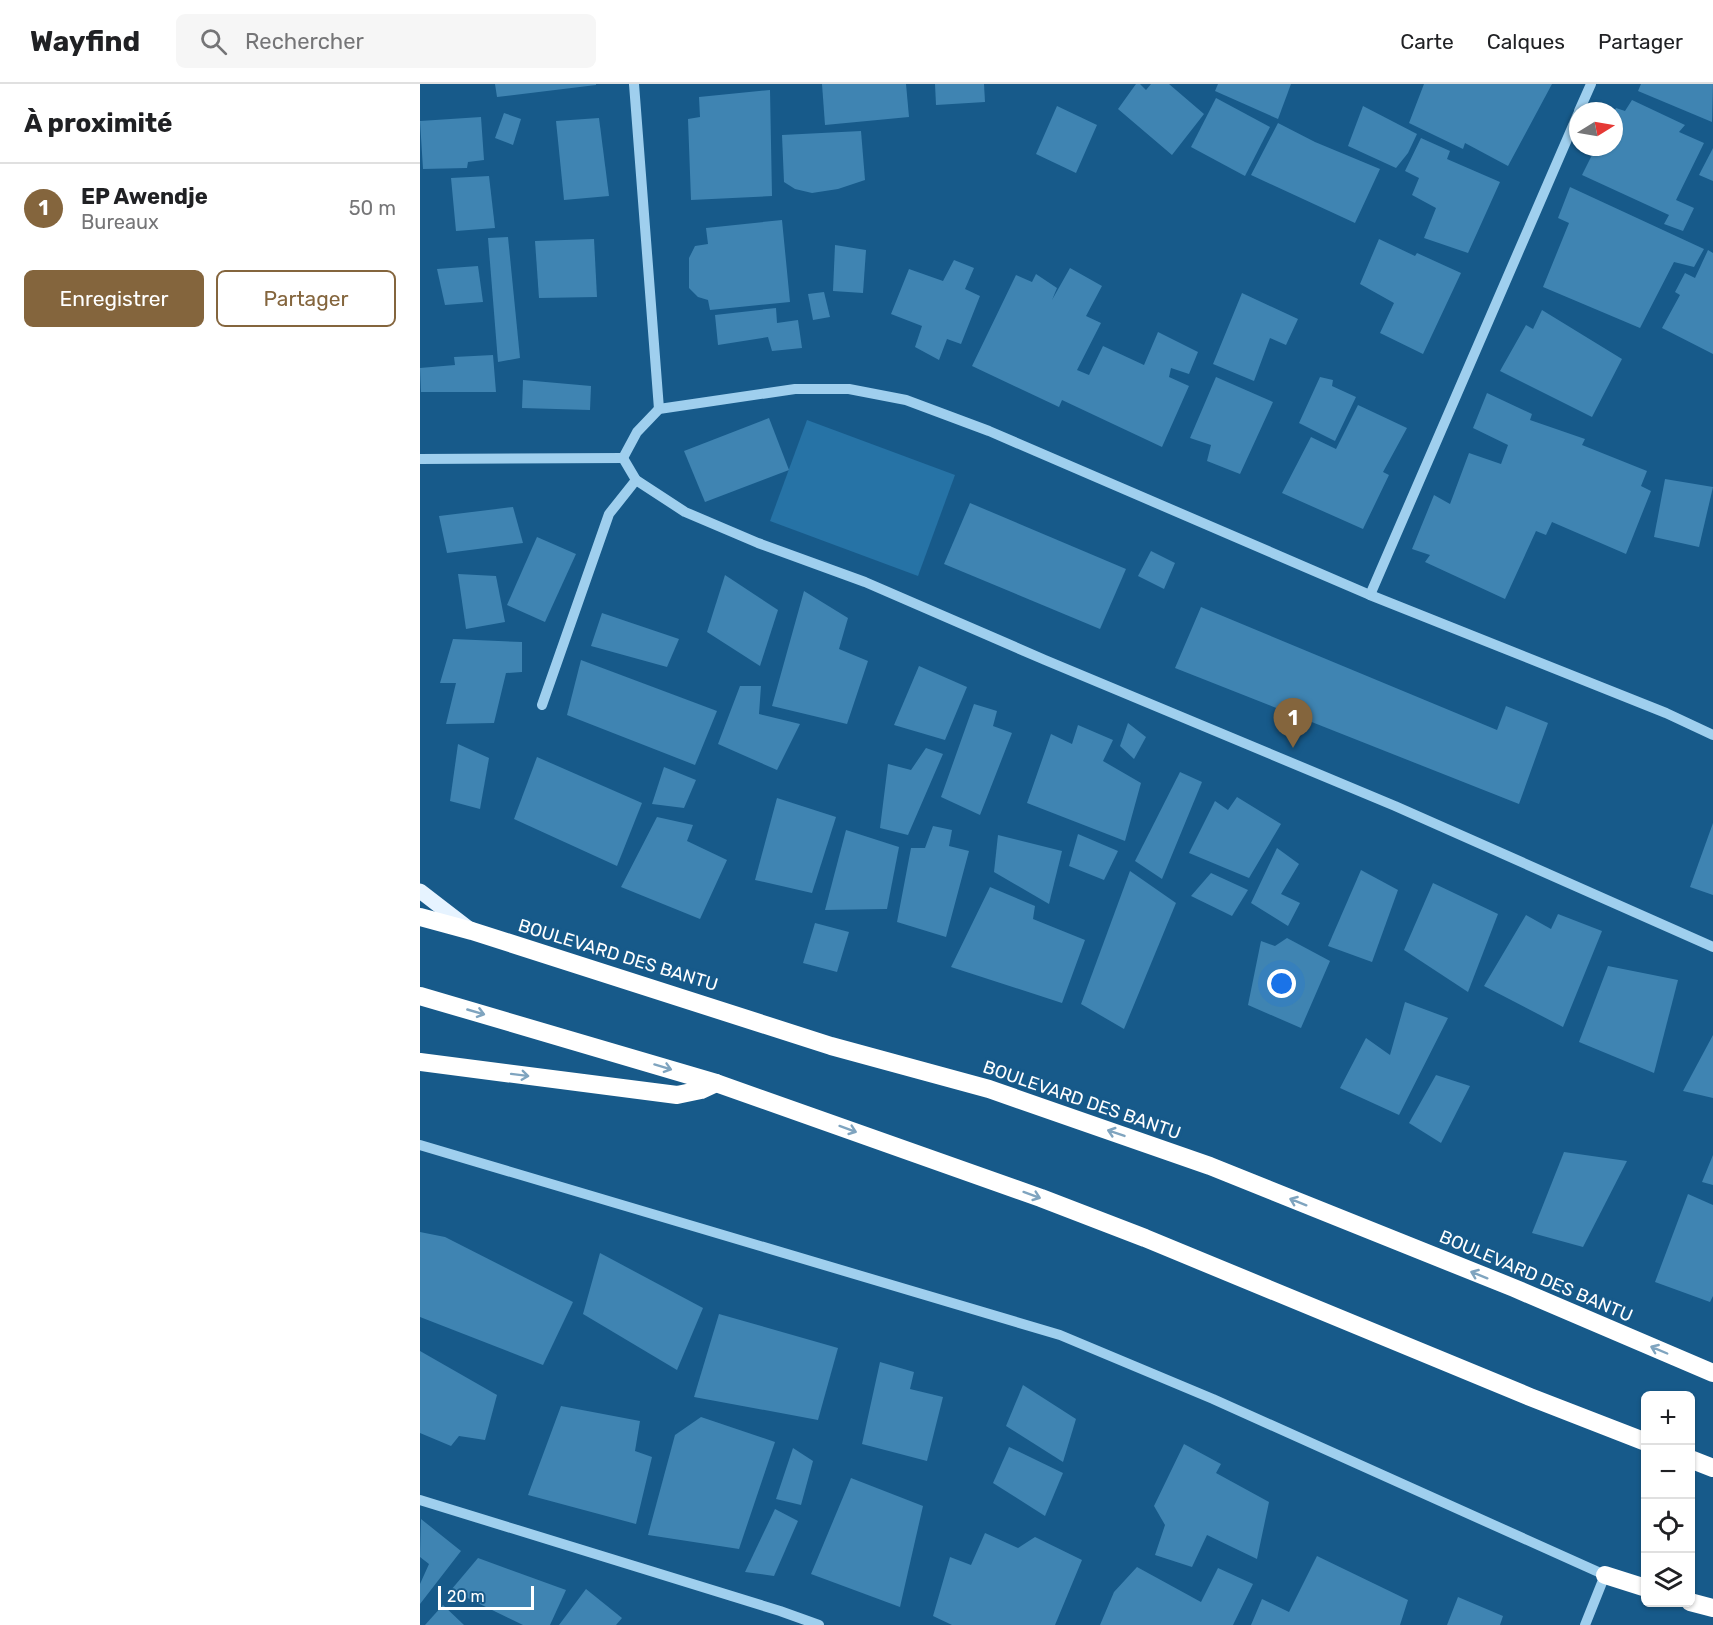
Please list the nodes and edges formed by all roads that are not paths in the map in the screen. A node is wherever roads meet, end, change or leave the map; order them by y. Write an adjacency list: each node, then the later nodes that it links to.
1 (634, 84): 5 (street)
2 (1591, 84): 3 (street)
3 (1583, 102)
4 (1569, 135): 9 (street)
5 (659, 409): 6 (street); 9 (street)
6 (623, 458): 7 (street); 8 (street)
7 (420, 459)
8 (636, 480): 10 (street); 15 (street)
9 (1370, 595): 11 (street)
10 (543, 705)
11 (1713, 735)
12 (420, 891): 14 (main road)
13 (420, 917): 14 (highway, BOULEVARD DES BANTU)
14 (472, 932): 20 (highway, BOULEVARD DES BANTU, one-way to 14)
15 (1713, 947)
16 (420, 996): 18 (highway, one-way to 18)
17 (420, 1062): 18 (highway, one-way to 18)
18 (716, 1083): 21 (highway, one-way to 21)
19 (420, 1145): 25 (street)
20 (1713, 1373)
21 (1641, 1440)
22 (1695, 1462): 23 (highway)
23 (1713, 1468)
24 (420, 1500): 29 (street)
25 (1605, 1575): 26 (highway); 30 (street)
26 (1641, 1586)
27 (1695, 1603): 28 (highway)
28 (1713, 1608)
29 (819, 1625)
30 (1585, 1625)

